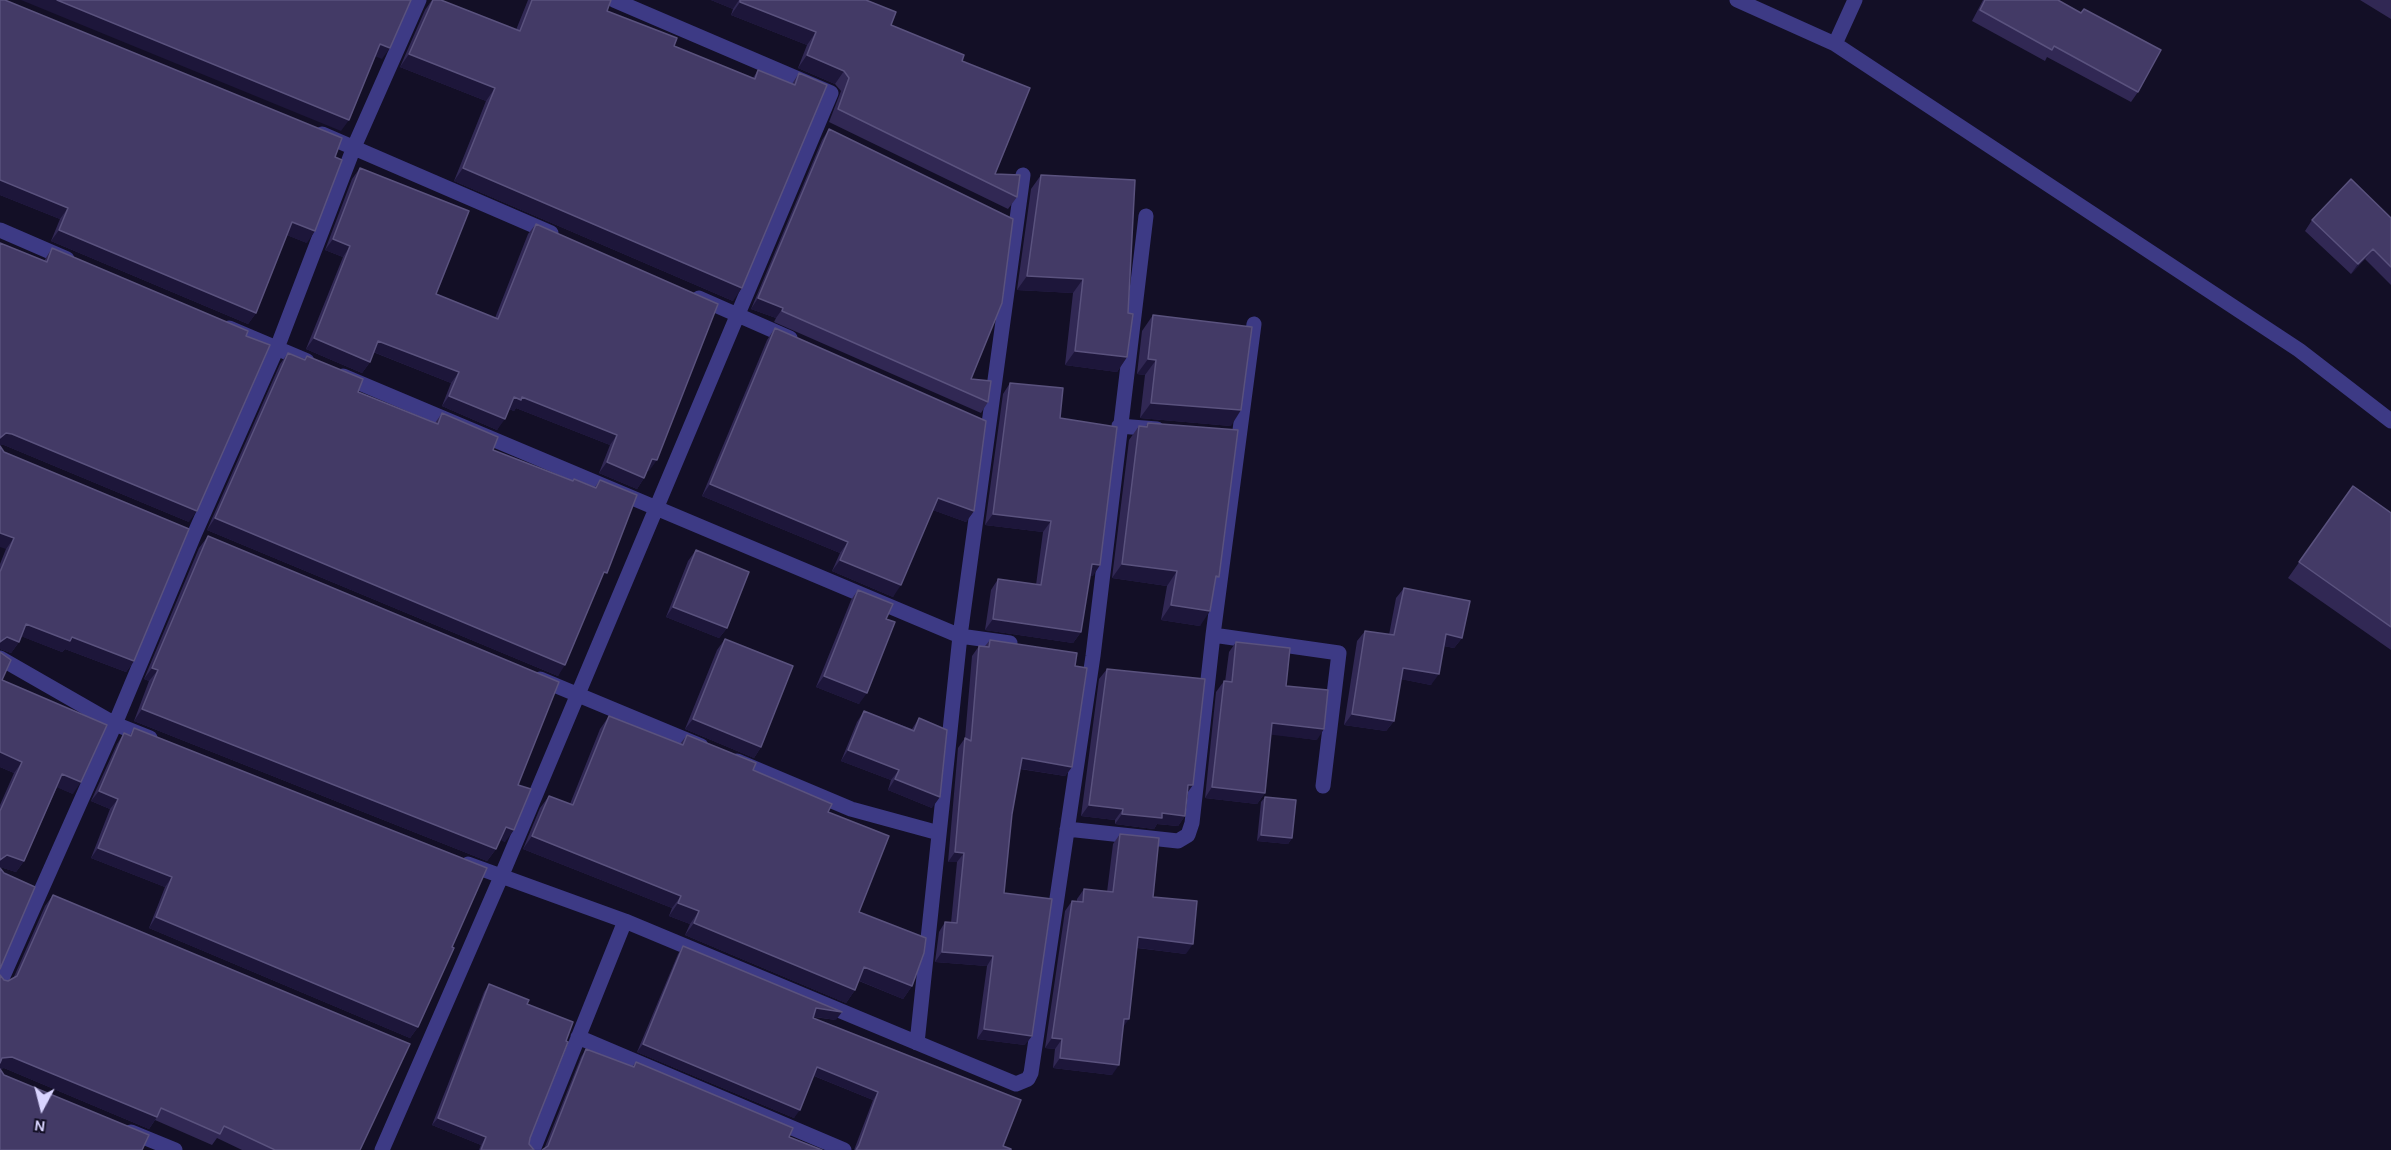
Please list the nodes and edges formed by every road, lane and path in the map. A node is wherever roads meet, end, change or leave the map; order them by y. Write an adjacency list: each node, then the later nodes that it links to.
1 (419, 0): 7 (street)
2 (614, 0): 14 (street)
3 (1737, 0): 5 (street)
4 (1855, 0): 5 (street)
5 (1835, 44): 19 (street)
6 (310, 129): 7 (street)
7 (354, 147): 11 (street); 18 (street)
8 (1023, 175): 24 (street)
9 (1146, 216): 20 (street)
10 (0, 230): 12 (street)
11 (562, 238)
12 (85, 266)
13 (682, 291): 14 (street)
14 (737, 315): 17 (street); 22 (street)
15 (213, 321): 18 (street)
16 (1254, 324): 23 (street)
17 (802, 344)
18 (277, 348): 22 (street); 29 (street)
19 (2391, 421)
20 (1119, 426): 21 (street); 32 (street)
21 (1178, 431)
22 (655, 508): 24 (street); 28 (street)
23 (1213, 635): 31 (street); 32 (street)
24 (960, 636): 25 (street); 33 (street)
25 (1026, 646)
26 (0, 658): 29 (street)
27 (522, 671): 28 (street)
28 (577, 694): 33 (street); 35 (street)
29 (115, 724): 30 (street); 37 (street)
30 (159, 741)
31 (1323, 786)
32 (1067, 829): 39 (street)
33 (939, 833): 39 (street)
34 (457, 860): 35 (street)
35 (501, 877): 36 (street); 42 (street)
36 (626, 921): 38 (street); 39 (street)
37 (0, 983)
38 (578, 1037): 43 (street); 44 (street)
39 (917, 1043)
40 (120, 1127): 41 (street)
41 (175, 1150)
42 (382, 1150)
43 (533, 1150)
44 (843, 1150)

